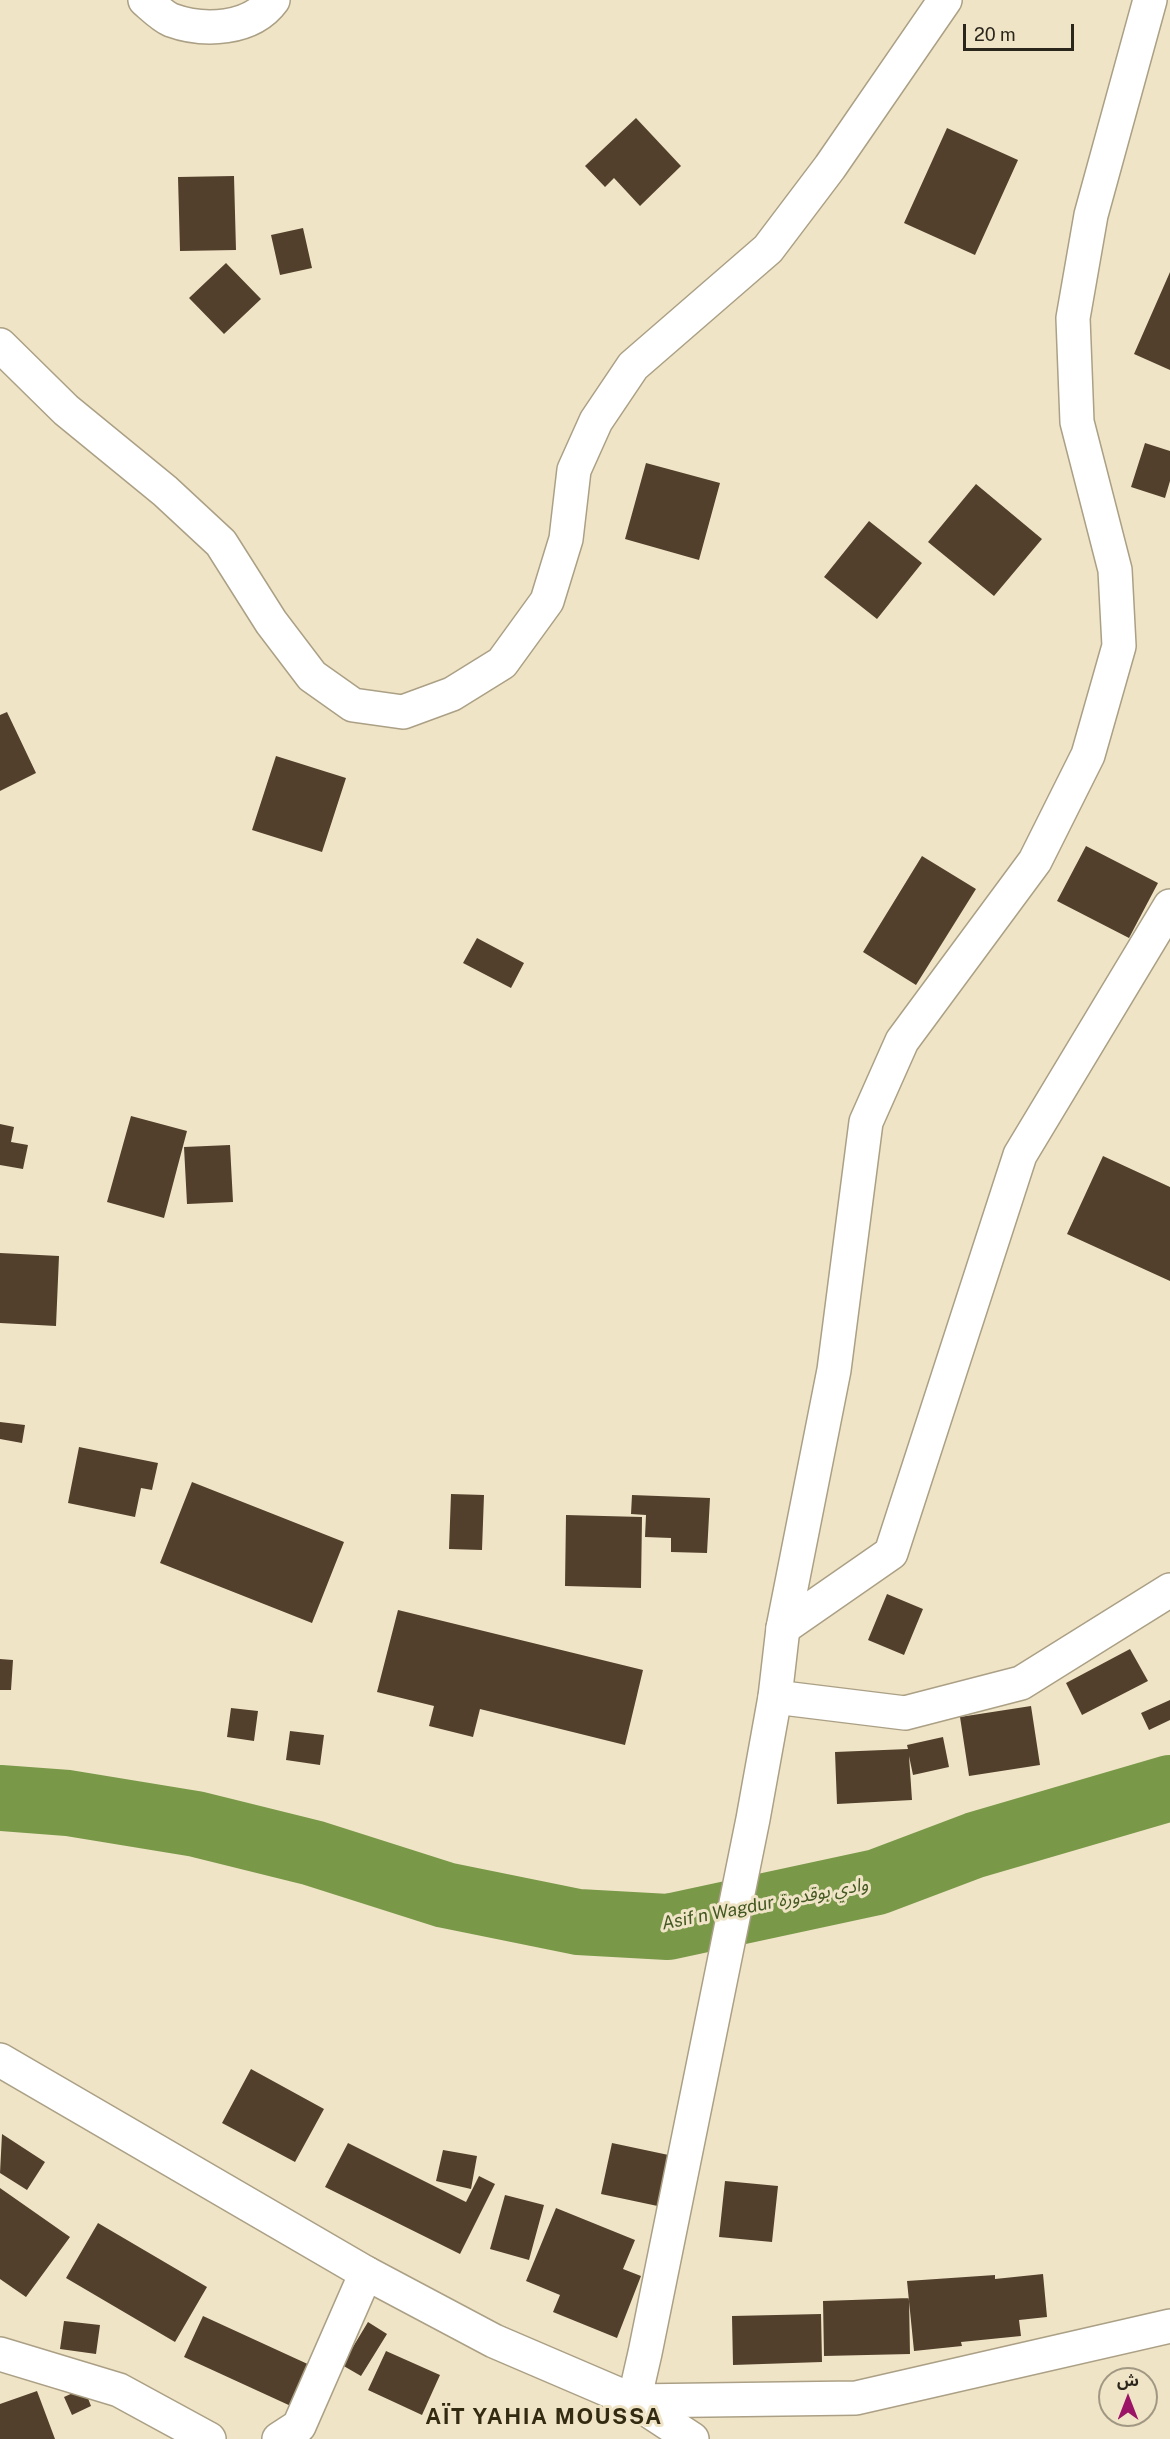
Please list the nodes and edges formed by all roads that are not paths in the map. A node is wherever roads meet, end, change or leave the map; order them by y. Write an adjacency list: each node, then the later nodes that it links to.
1 (145, 0): 2 (main road)
2 (273, 0)
3 (945, 0): 5 (main road)
4 (1150, 0): 8 (main road)
5 (0, 345)
6 (1170, 906): 8 (main road)
7 (1170, 1590): 9 (main road)
8 (783, 1628): 9 (main road)
9 (775, 1697): 14 (main road)
10 (0, 2060): 11 (main road)
11 (366, 2273): 14 (main road); 15 (main road)
12 (1170, 2326): 14 (main road)
13 (0, 2354): 16 (main road)
14 (634, 2401): 17 (main road)
15 (293, 2435)
16 (209, 2439)
17 (692, 2439)

